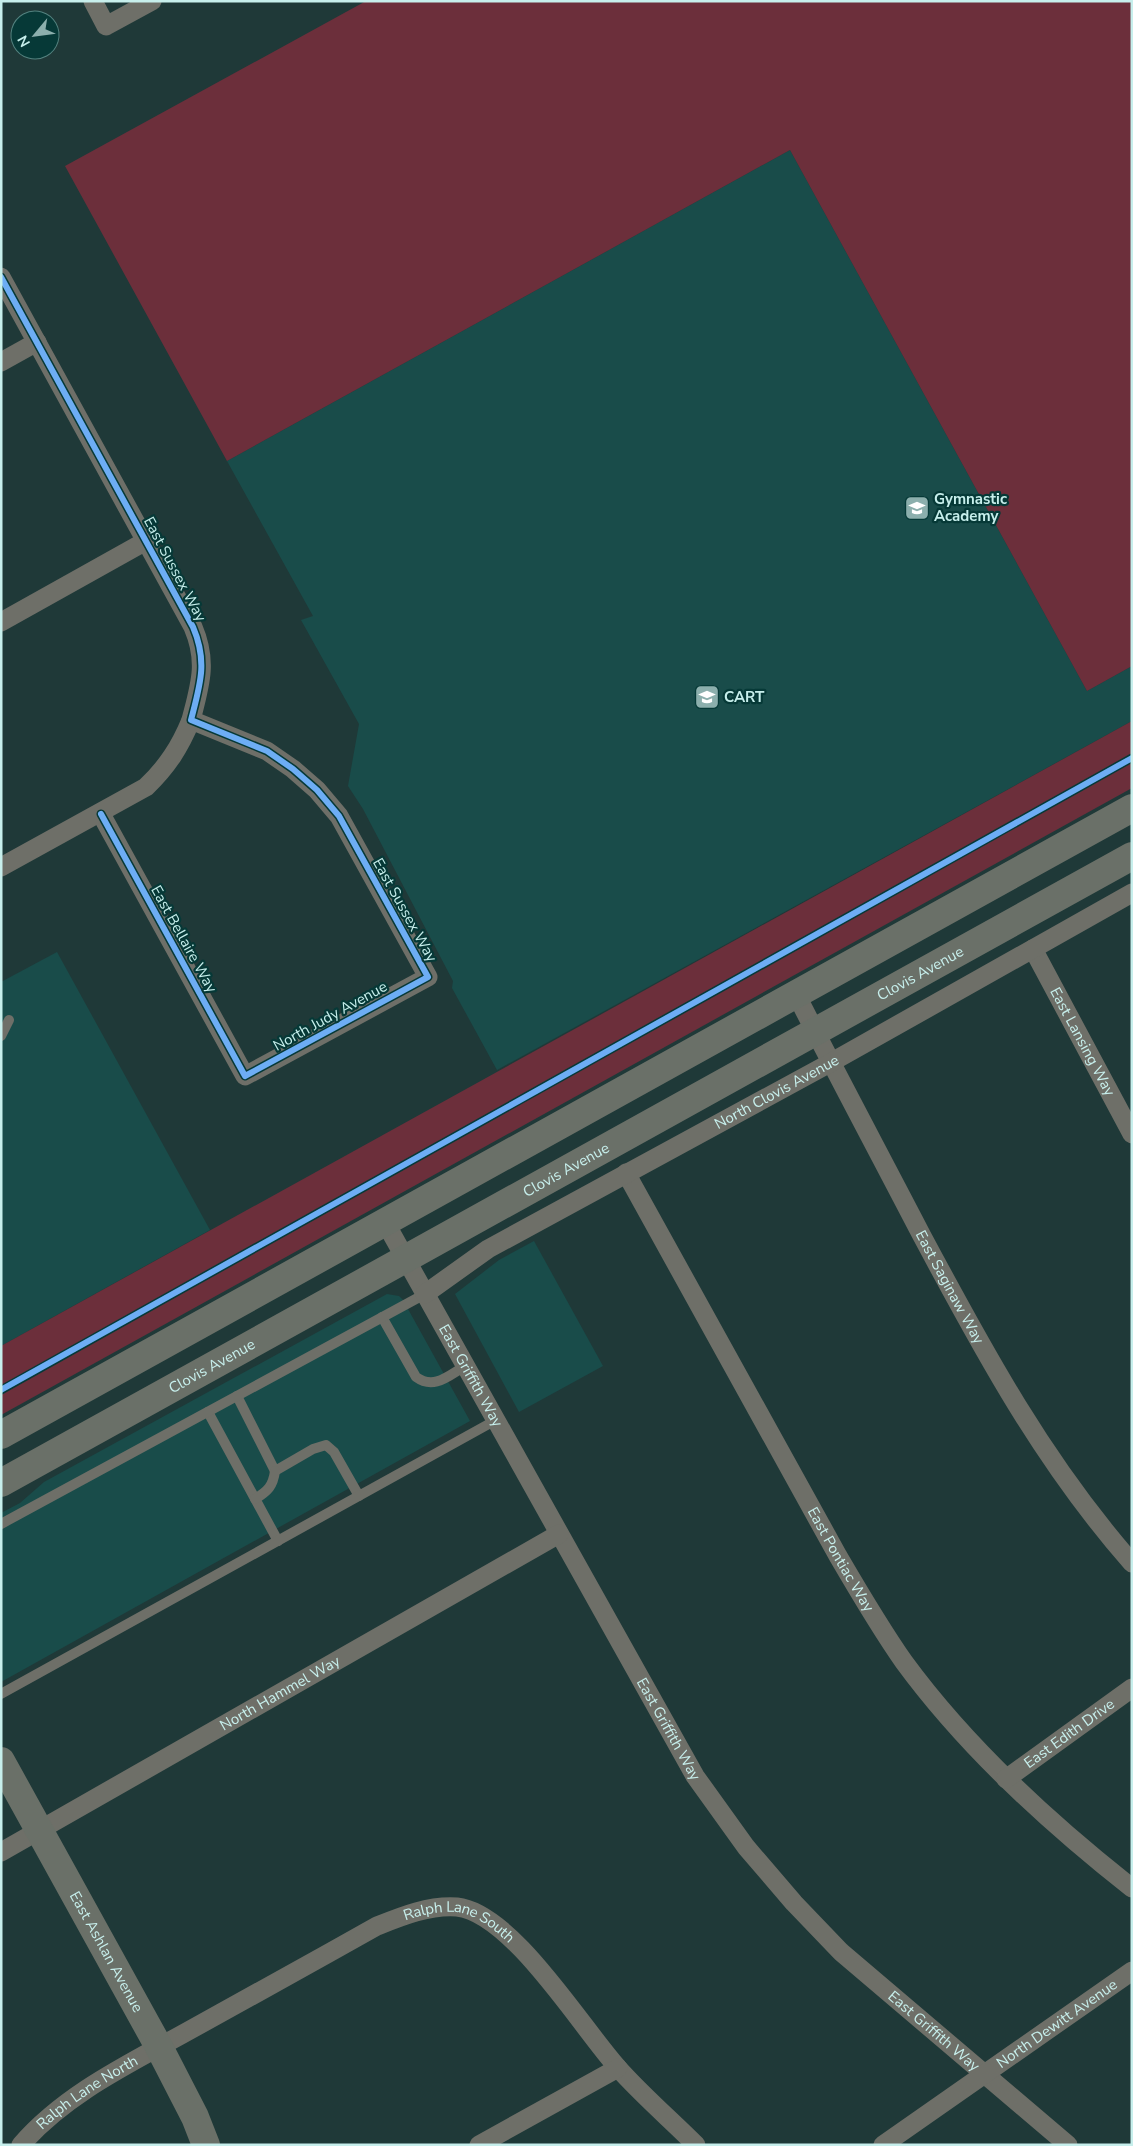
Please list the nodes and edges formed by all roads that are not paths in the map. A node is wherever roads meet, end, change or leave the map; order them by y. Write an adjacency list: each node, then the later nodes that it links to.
1 (92, 1): 2 (street)
2 (152, 1)
3 (1, 277): 4 (street, East Sussex Way)
4 (36, 342): 5 (street); 6 (street, East Sussex Way)
5 (1, 362)
6 (146, 541): 7 (street); 8 (street, East Sussex Way)
7 (1, 622)
8 (191, 720): 10 (street); 15 (street, East Sussex Way)
9 (1132, 808): 16 (main road)
10 (100, 814): 12 (street); 21 (street, East Bellaire Way)
11 (1132, 856): 18 (main road, Clovis Avenue)
12 (1, 867)
13 (1132, 893): 14 (street, North Clovis Avenue)
14 (1033, 948): 20 (street, North Clovis Avenue); 22 (street, East Lansing Way)
15 (428, 977): 21 (street, North Judy Avenue)
16 (796, 994): 18 (street, East Saginaw Way); 24 (main road)
17 (9, 1020): 19 (lane)
18 (815, 1032): 20 (street, East Saginaw Way); 25 (main road, Clovis Avenue)
19 (1, 1036)
20 (830, 1063): 23 (street, North Clovis Avenue); 40 (street, East Saginaw Way)
21 (245, 1076)
22 (1132, 1134)
23 (626, 1173): 26 (street, North Clovis Avenue); 44 (street, East Pontiac Way)
24 (386, 1222): 25 (street, East Griffith Way); 32 (main road)
25 (405, 1258): 26 (street, East Griffith Way); 34 (main road, Clovis Avenue)
26 (425, 1294): 27 (lane); 28 (street, East Griffith Way)
27 (382, 1317): 28 (lane); 29 (lane)
28 (465, 1366): 31 (street, East Griffith Way)
29 (236, 1396): 30 (lane); 33 (lane)
30 (208, 1412): 36 (lane); 37 (lane)
31 (496, 1420): 35 (lane); 38 (street, East Griffith Way)
32 (1, 1435)
33 (275, 1470): 35 (lane); 36 (lane)
34 (1, 1483)
35 (359, 1496): 39 (lane)
36 (255, 1499): 39 (lane)
37 (1, 1524)
38 (559, 1534): 45 (street, North Hammel Way); 51 (street, East Griffith Way)
39 (278, 1541): 42 (lane)
40 (1132, 1562)
41 (1132, 1688): 44 (street, East Edith Drive)
42 (1, 1694)
43 (1, 1761): 45 (main road, East Ashlan Avenue)
44 (1006, 1779): 47 (street, East Pontiac Way)
45 (39, 1831): 46 (street, North Hammel Way); 49 (main road, East Ashlan Avenue)
46 (1, 1852)
47 (1132, 1888)
48 (1132, 1971): 51 (street, North Dewitt Avenue)
49 (159, 2047): 50 (street, Ralph Lane South); 52 (street, Ralph Lane North); 53 (main road, East Ashlan Avenue)
50 (618, 2068): 54 (street); 55 (street, Ralph Lane South)
51 (986, 2074): 56 (street, North Dewitt Avenue); 57 (street, East Griffith Way)
52 (22, 2145)
53 (206, 2145)
54 (479, 2145)
55 (696, 2145)
56 (883, 2145)
57 (1068, 2145)

